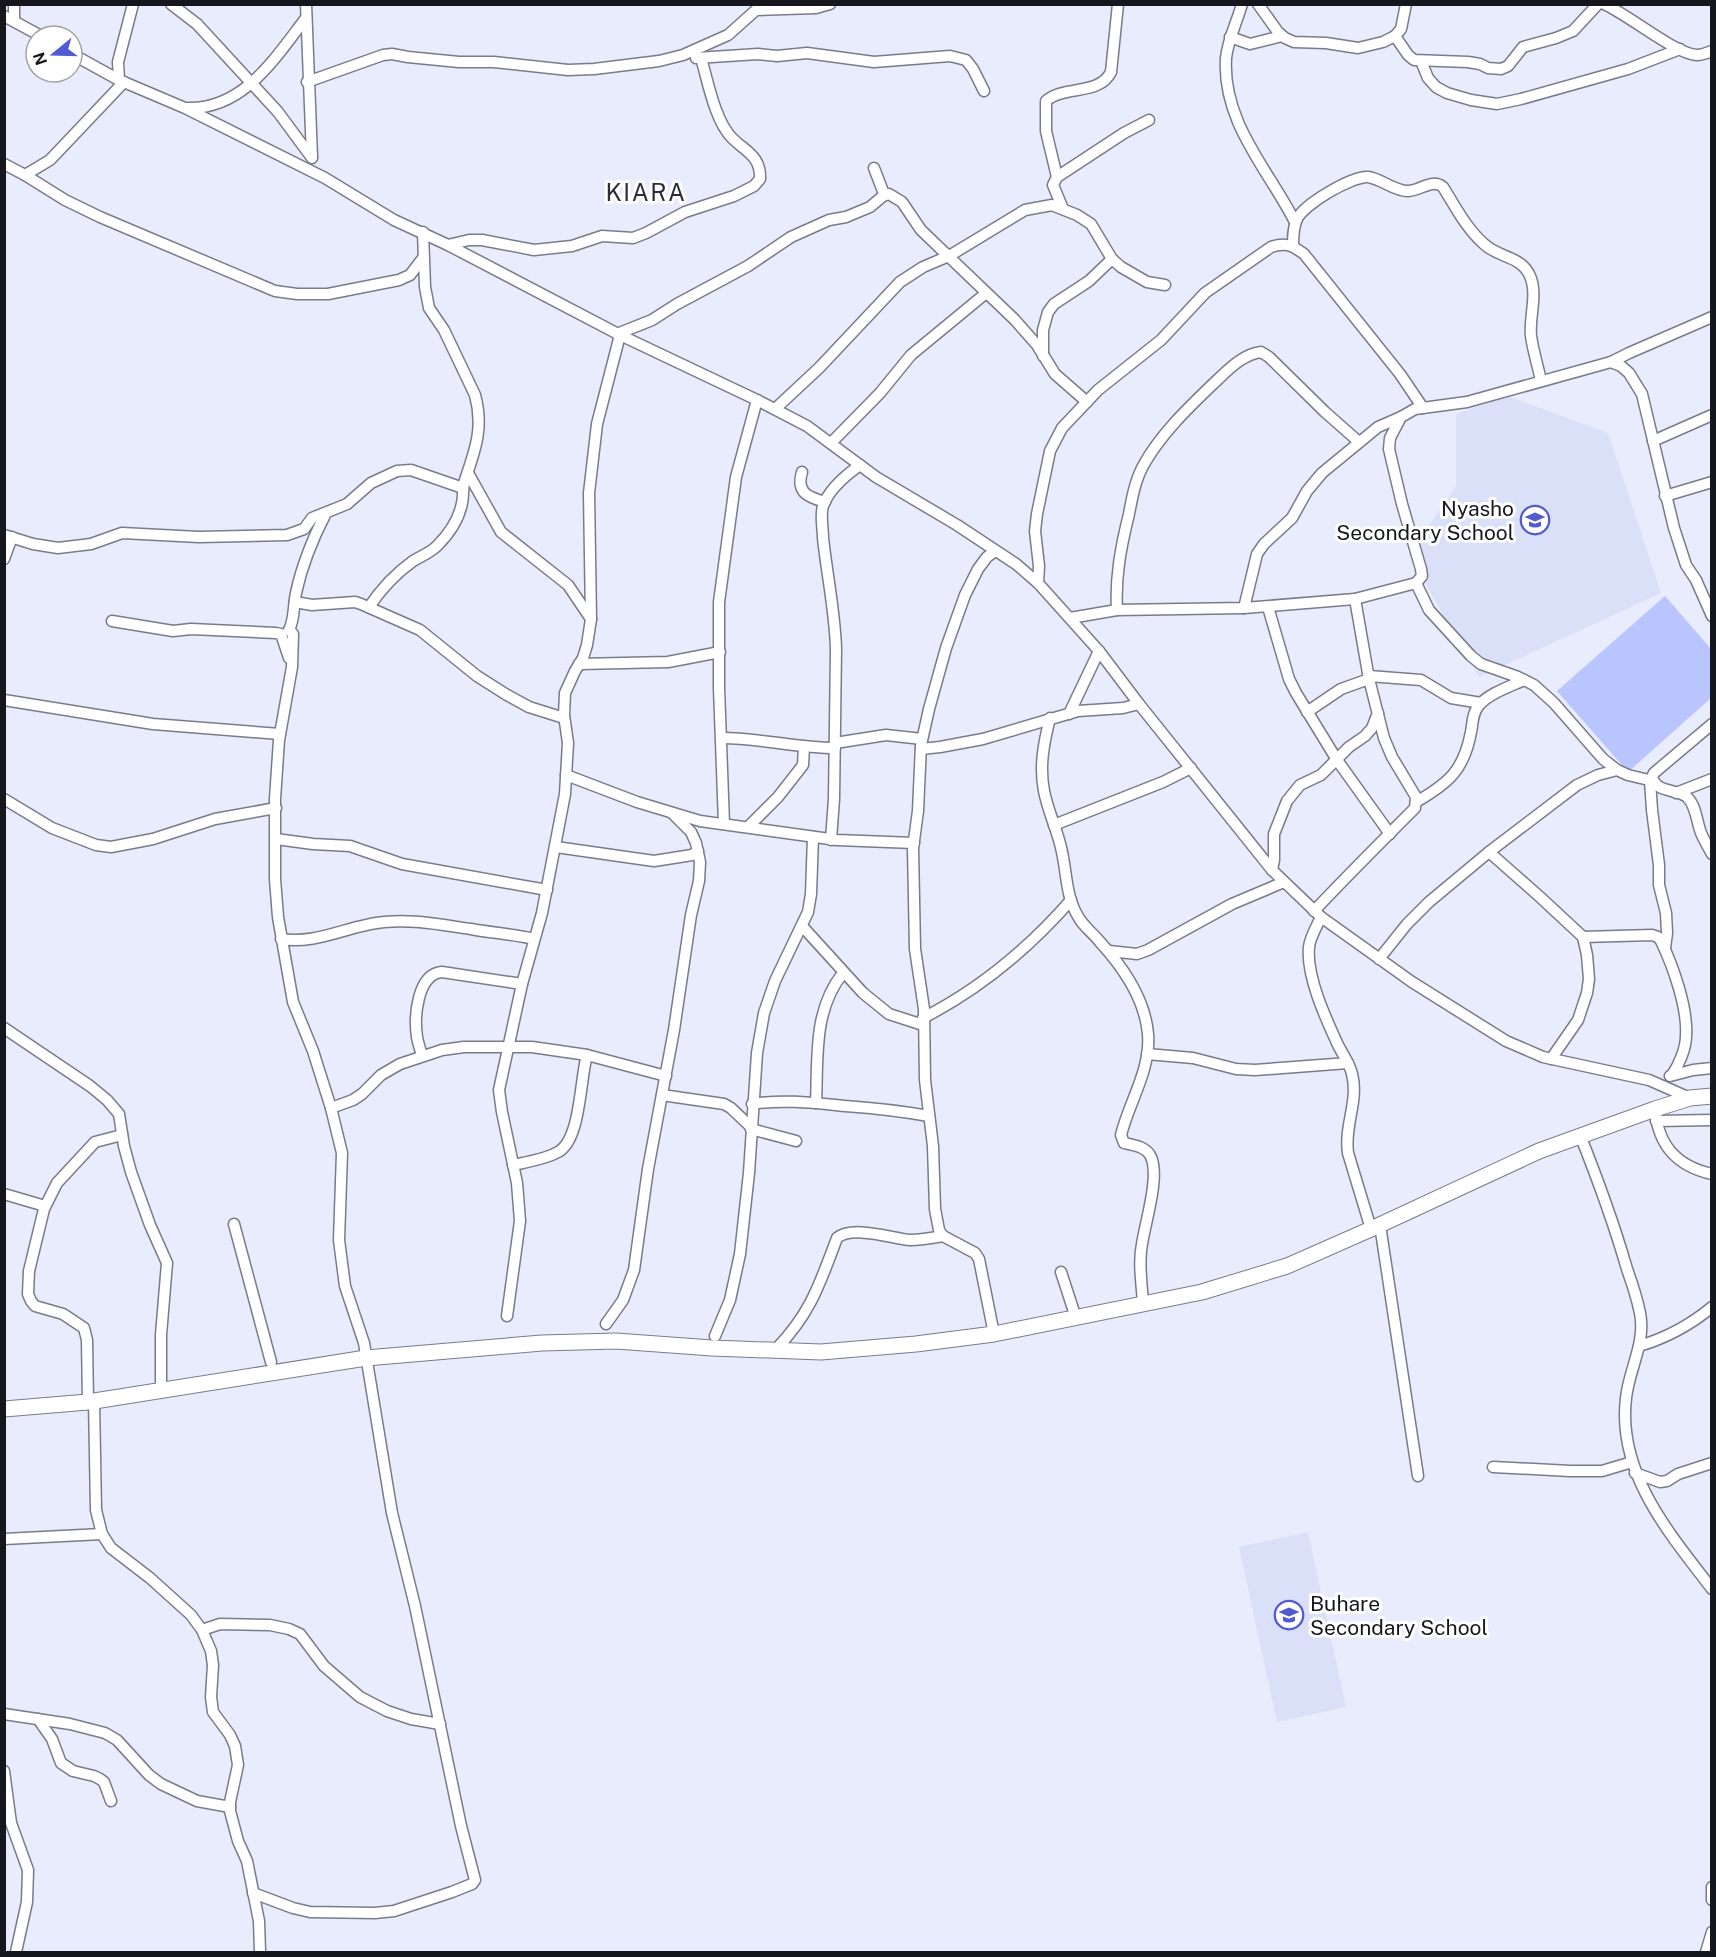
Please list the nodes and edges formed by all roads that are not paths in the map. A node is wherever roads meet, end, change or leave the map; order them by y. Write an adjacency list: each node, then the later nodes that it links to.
1 (14, 4): 12 (street)
2 (133, 4): 24 (street)
3 (171, 4): 26 (street)
4 (306, 4): 13 (street)
5 (830, 4): 20 (street)
6 (1118, 4): 35 (street)
7 (1242, 4): 17 (street)
8 (1258, 4): 15 (street)
9 (1406, 4): 16 (street)
10 (1598, 4): 23 (street)
11 (1604, 4): 18 (street)
12 (10, 18): 14 (street)
13 (306, 18): 25 (street); 26 (street)
14 (24, 26)
15 (1282, 36): 16 (street); 17 (street)
16 (1395, 36): 23 (street)
17 (1230, 37): 38 (street)
18 (1680, 49): 19 (street); 23 (street)
19 (1712, 51)
20 (672, 58): 21 (street); 25 (street)
21 (701, 58): 27 (street); 40 (street)
22 (84, 60): 24 (street)
23 (1421, 61)
24 (122, 81): 28 (street); 34 (street)
25 (307, 82): 30 (street)
26 (251, 84): 28 (street); 30 (street)
27 (984, 91)
28 (184, 108): 33 (street)
29 (1149, 120): 35 (street)
30 (312, 158): 33 (street)
31 (4, 164): 34 (street)
32 (874, 168): 36 (street)
33 (311, 173): 39 (street)
34 (25, 175): 43 (street)
35 (1057, 177): 37 (street)
36 (886, 194): 42 (street); 48 (street)
37 (1063, 209): 42 (street); 44 (street)
38 (1295, 222): 41 (street); 51 (street)
39 (423, 232): 40 (street); 43 (street)
40 (448, 245): 48 (street)
41 (1293, 246): 53 (street); 54 (street)
42 (949, 256): 46 (street); 55 (street)
43 (423, 258): 62 (street)
44 (1112, 259): 45 (street); 49 (street)
45 (1165, 285)
46 (985, 294): 49 (street); 60 (street)
47 (1712, 317): 50 (street)
48 (619, 334): 52 (street); 82 (street)
49 (1044, 357): 53 (street)
50 (1611, 362): 51 (street); 58 (street)
51 (1541, 381): 54 (street)
52 (757, 400): 55 (street); 85 (street)
53 (1087, 402): 72 (street)
54 (1423, 408): 57 (street)
55 (775, 410): 60 (street)
56 (1712, 415): 58 (street)
57 (1401, 417): 59 (street); 73 (street)
58 (1653, 441): 66 (street)
59 (1359, 442): 78 (street); 79 (street)
60 (831, 443): 61 (street)
61 (860, 465): 67 (street); 70 (street)
62 (468, 472): 65 (street); 82 (street)
63 (802, 472): 67 (street)
64 (1712, 482): 66 (street)
65 (463, 488): 68 (street); 76 (street)
66 (1665, 496): 80 (street)
67 (825, 502): 102 (street)
68 (326, 513): 69 (street); 75 (street)
69 (8, 536): 71 (street)
70 (995, 551): 72 (street); 101 (street)
71 (4, 559)
72 (1038, 583): 81 (street)
73 (1416, 583): 74 (street); 89 (street)
74 (1355, 599): 77 (street); 88 (street)
75 (294, 602): 76 (street); 87 (street)
76 (369, 607): 96 (street)
77 (1268, 607): 78 (street); 93 (street)
78 (1244, 608): 79 (street)
79 (1117, 610): 81 (street)
80 (1712, 616)
81 (1070, 618): 84 (street)
82 (591, 619): 86 (street)
83 (112, 621): 87 (street)
84 (1099, 651): 92 (street); 95 (street)
85 (720, 652): 86 (street); 100 (street)
86 (579, 664): 96 (street)
87 (292, 667): 99 (street)
88 (1369, 677): 91 (street); 93 (street); 94 (street)
89 (1524, 680): 91 (street); 106 (street)
90 (4, 700): 99 (street)
91 (1481, 703): 112 (street)
92 (1139, 704): 95 (street); 105 (street)
93 (1306, 712): 104 (street)
94 (1378, 712): 104 (street); 112 (street)
95 (1068, 714): 97 (street)
96 (564, 718): 107 (street)
97 (1050, 718): 101 (street); 116 (street)
98 (1712, 724): 109 (street)
99 (280, 734): 113 (street)
100 (722, 738): 103 (street); 115 (street)
101 (921, 744): 102 (street); 122 (street)
102 (835, 745): 103 (street); 121 (street)
103 (804, 747): 117 (street)
104 (1337, 760): 118 (street); 127 (street)
105 (1191, 768): 116 (street); 127 (street)
106 (1617, 770): 109 (street); 125 (street)
107 (566, 775): 114 (street); 123 (street)
108 (1712, 779): 110 (street)
109 (1652, 781): 110 (street); 136 (street)
110 (1676, 793): 126 (street)
111 (4, 799): 113 (street)
112 (1416, 802): 118 (street)
113 (276, 808): 120 (street)
114 (672, 813): 115 (street); 124 (street)
115 (724, 824): 117 (street)
116 (1054, 825): 130 (street)
117 (748, 828): 119 (street)
118 (1390, 834): 131 (street)
119 (813, 837): 121 (street); 132 (street)
120 (276, 839): 129 (street); 134 (street)
121 (831, 840): 122 (street)
122 (914, 843): 141 (street)
123 (556, 847): 124 (street); 129 (street)
124 (698, 851): 151 (street)
125 (1489, 852): 133 (street); 138 (street)
126 (1712, 854)
127 (1272, 870): 128 (street)
128 (1284, 882): 131 (street); 137 (street)
129 (547, 890): 135 (street)
130 (1071, 900): 137 (street); 141 (street)
131 (1317, 914): 138 (street); 148 (street)
132 (802, 926): 139 (street); 156 (street)
133 (1583, 938): 136 (street); 147 (street)
134 (281, 939): 135 (street); 159 (street)
135 (534, 939): 140 (street)
136 (1665, 949): 150 (street)
137 (1109, 951): 144 (street)
138 (1378, 959): 147 (street)
139 (843, 973): 141 (street); 157 (street)
140 (522, 984): 143 (street); 145 (street)
141 (923, 1022): 161 (street)
142 (4, 1028): 164 (street)
143 (508, 1048): 145 (street); 146 (street); 167 (street)
144 (1147, 1054): 148 (street); 175 (street)
145 (422, 1055): 159 (street)
146 (587, 1055): 151 (street); 167 (street)
147 (1551, 1059): 152 (street)
148 (1348, 1063): 172 (street)
149 (1712, 1068): 150 (street)
150 (1672, 1075): 152 (street)
151 (666, 1076): 153 (street)
152 (1662, 1084): 155 (street)
153 (662, 1095): 158 (street); 179 (street)
154 (1712, 1096): 155 (main road)
155 (1690, 1098): 160 (main road)
156 (752, 1102): 157 (street); 158 (street); 163 (street)
157 (816, 1103): 161 (street)
158 (724, 1104): 163 (street)
159 (331, 1108): 184 (street)
160 (1655, 1115): 162 (street); 165 (main road); 168 (street)
161 (929, 1116): 173 (street)
162 (1712, 1120)
163 (751, 1128): 166 (street); 181 (street)
164 (122, 1135): 170 (street); 186 (street)
165 (1580, 1135): 172 (main road); 182 (street)
166 (796, 1141)
167 (513, 1166): 177 (street)
168 (1712, 1174)
169 (4, 1194): 170 (street)
170 (45, 1206): 187 (street)
171 (234, 1224): 185 (street)
172 (1375, 1227): 175 (main road); 192 (street)
173 (943, 1236): 180 (street); 183 (street)
174 (1060, 1272): 178 (street)
175 (1143, 1304): 178 (main road)
176 (1712, 1308): 182 (street)
177 (507, 1316)
178 (1076, 1318): 180 (main road)
179 (606, 1324)
180 (994, 1334): 183 (main road)
181 (715, 1336)
182 (1639, 1346): 191 (street)
183 (776, 1349): 184 (main road)
184 (366, 1359): 186 (main road); 199 (street)
185 (271, 1362)
186 (161, 1391): 187 (main road)
187 (91, 1402): 188 (main road); 193 (street)
188 (4, 1409)
189 (1712, 1463): 191 (street)
190 (1493, 1467): 191 (street)
191 (1634, 1467): 195 (street)
192 (1418, 1476)
193 (102, 1534): 194 (street); 196 (street)
194 (4, 1539)
195 (1712, 1589)
196 (202, 1630): 199 (street); 202 (street)
197 (4, 1714): 198 (street)
198 (38, 1719): 201 (street); 202 (street)
199 (440, 1724): 204 (street)
200 (4, 1772): 207 (street)
201 (111, 1801)
202 (230, 1807): 204 (street)
203 (1712, 1887): 205 (street)
204 (254, 1893): 208 (street)
205 (1712, 1899)
206 (1712, 1932): 209 (street)
207 (16, 1953)
208 (260, 1953)
209 (1706, 1953)

